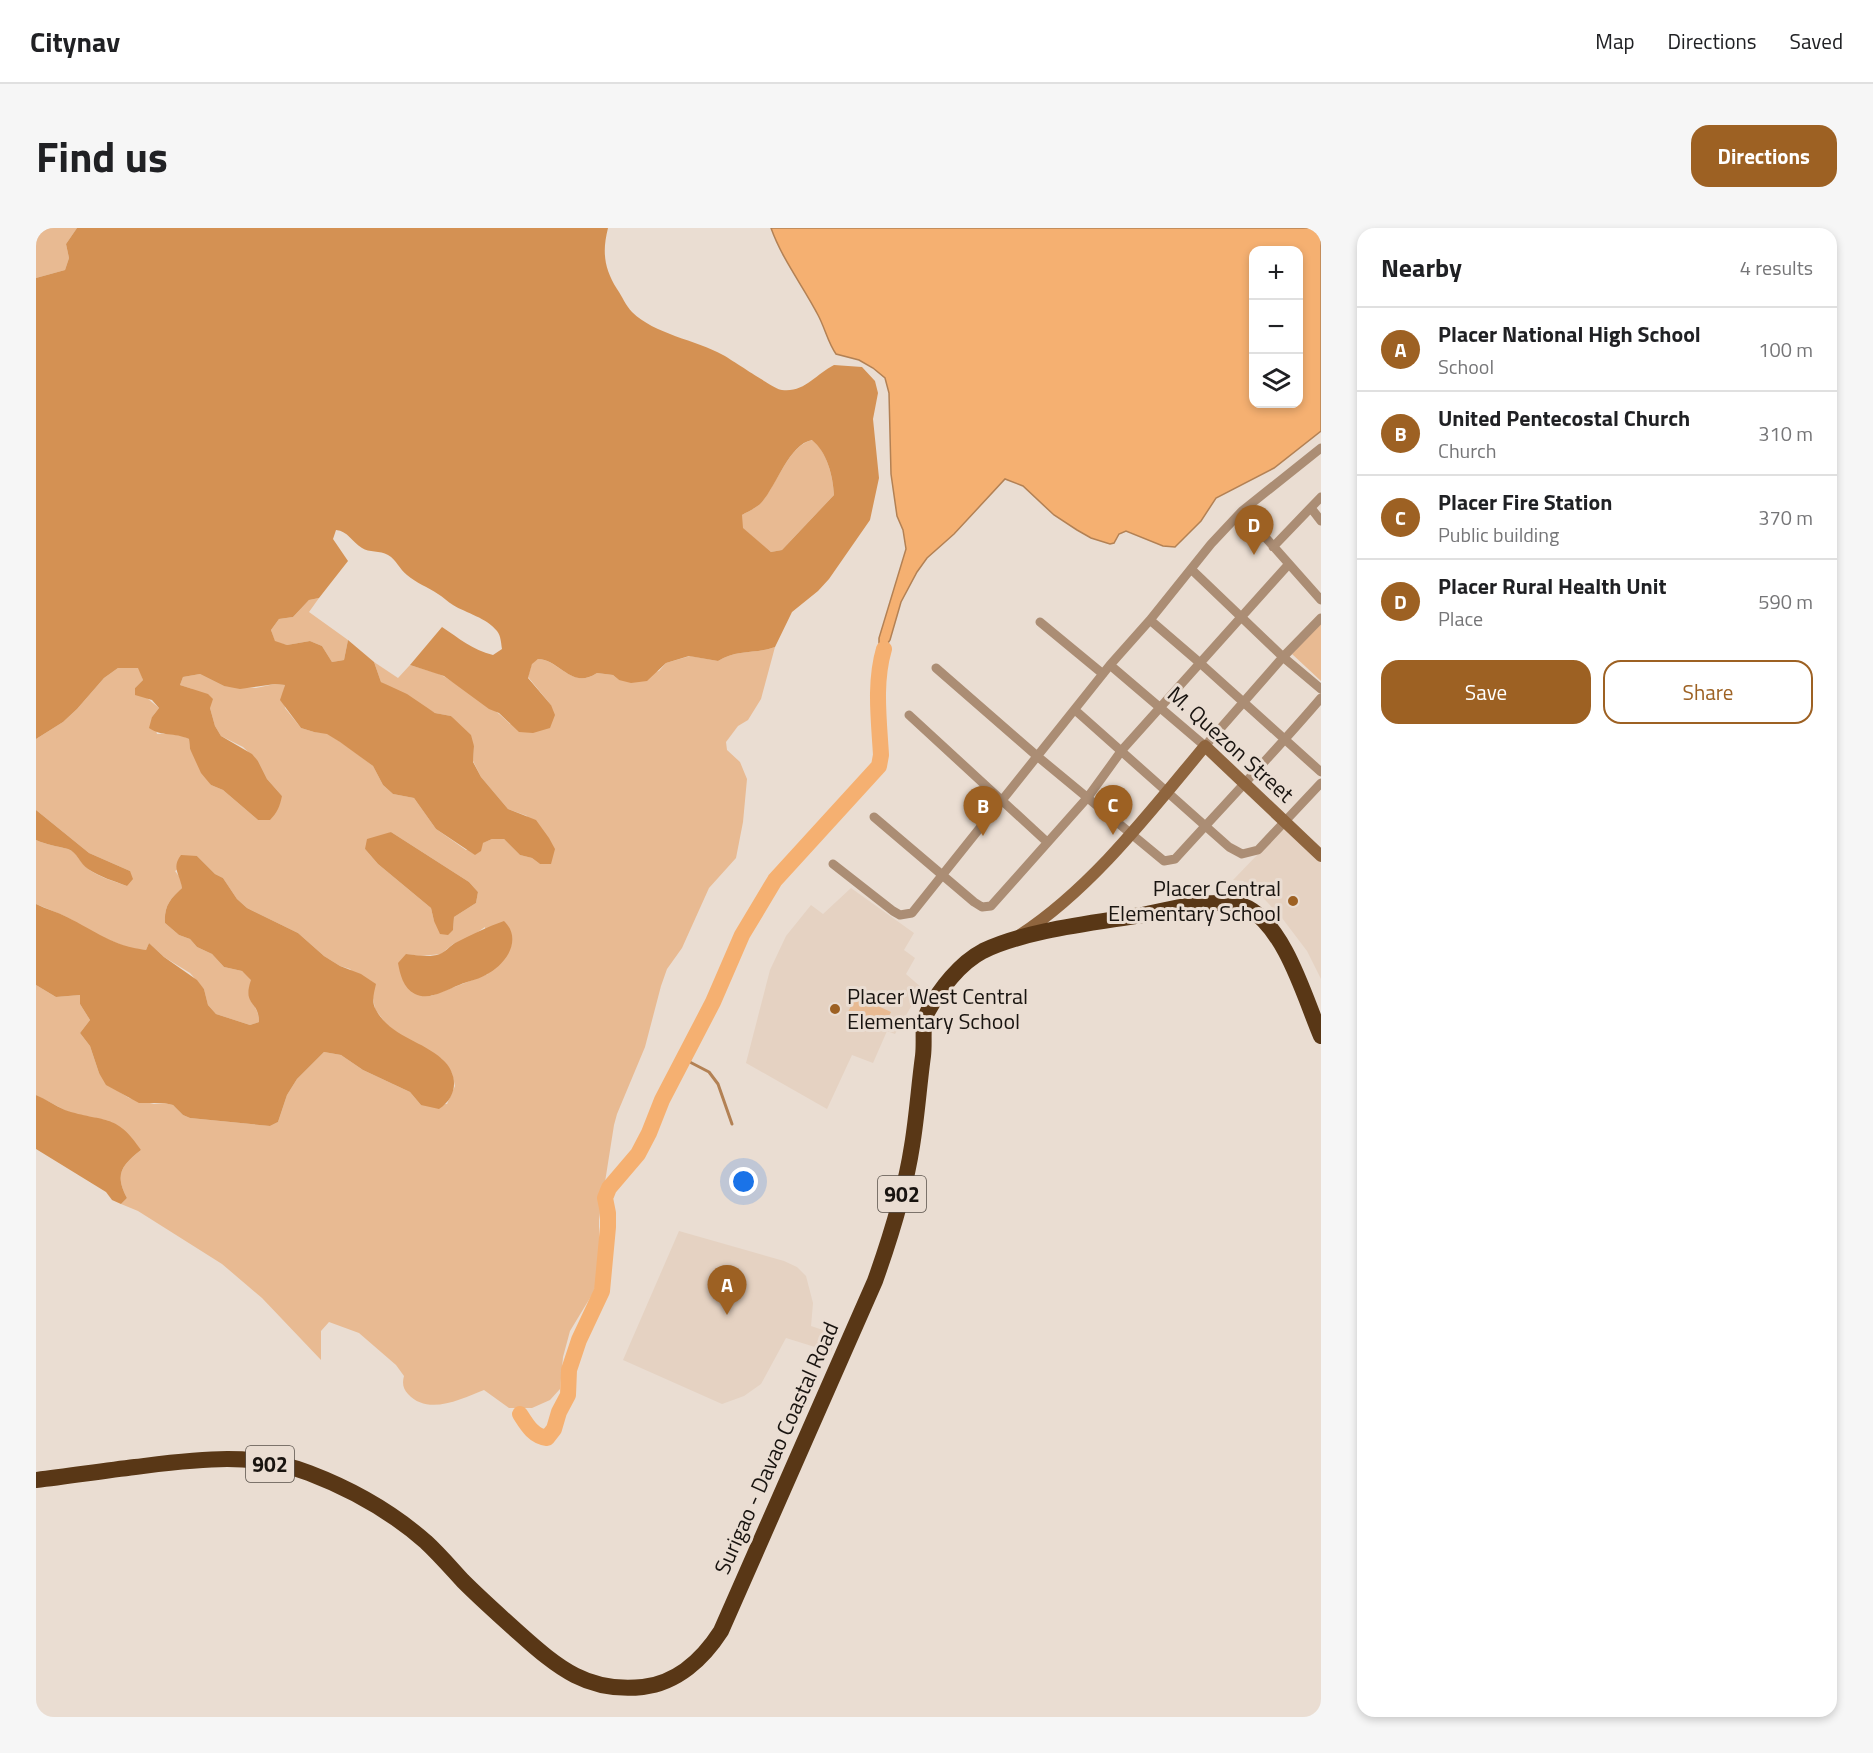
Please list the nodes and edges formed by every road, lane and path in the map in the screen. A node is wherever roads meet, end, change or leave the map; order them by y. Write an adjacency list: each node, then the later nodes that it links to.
1 (1321, 448): 4 (street)
2 (1321, 497): 3 (street)
3 (1311, 508): 5 (street); 6 (street)
4 (1242, 511): 6 (street); 8 (street)
5 (1321, 521)
6 (1273, 547): 7 (street)
7 (1288, 565): 9 (street); 10 (street)
8 (1191, 569): 10 (street); 12 (street)
9 (1321, 600)
10 (1241, 616): 14 (street); 15 (street)
11 (1321, 618): 14 (street)
12 (1150, 620): 15 (street); 16 (street)
13 (1040, 622): 18 (street)
14 (1283, 657): 19 (street); 21 (street)
15 (1200, 663): 21 (street); 22 (street)
16 (1110, 665): 18 (street); 22 (street, M. Quezon Street)
17 (936, 668): 28 (street)
18 (1103, 674): 23 (street)
19 (1321, 689)
20 (1321, 698): 25 (street)
21 (1243, 702): 25 (street); 26 (street)
22 (1161, 708): 26 (street, M. Quezon Street); 27 (street)
23 (1075, 710): 27 (street); 28 (street)
24 (909, 715): 34 (street)
25 (1286, 740): 29 (street); 30 (street)
26 (1205, 746): 30 (street, M. Quezon Street); 32 (street)
27 (1122, 750): 32 (street); 33 (street)
28 (1037, 756): 33 (street); 34 (street)
29 (1321, 772)
30 (1244, 783): 36 (street, M. Quezon Street); 37 (street)
31 (1321, 783): 36 (street)
32 (1167, 792): 37 (street); 38 (street)
33 (1088, 797): 38 (street); 39 (street)
34 (1001, 802): 39 (street); 42 (street)
35 (874, 817): 42 (street)
36 (1285, 822): 37 (street); 40 (street, M. Quezon Street)
37 (1206, 825): 38 (street)
38 (1131, 832): 43 (street)
39 (1047, 843): 42 (street)
40 (1321, 855)
41 (833, 864): 42 (street)
42 (943, 874)
43 (1011, 941): 44 (highway, Surigao - Davao Coastal Road / 902); 45 (highway, Surigao - Davao Coastal Road / 902)
44 (1321, 1036)
45 (36, 1480)

